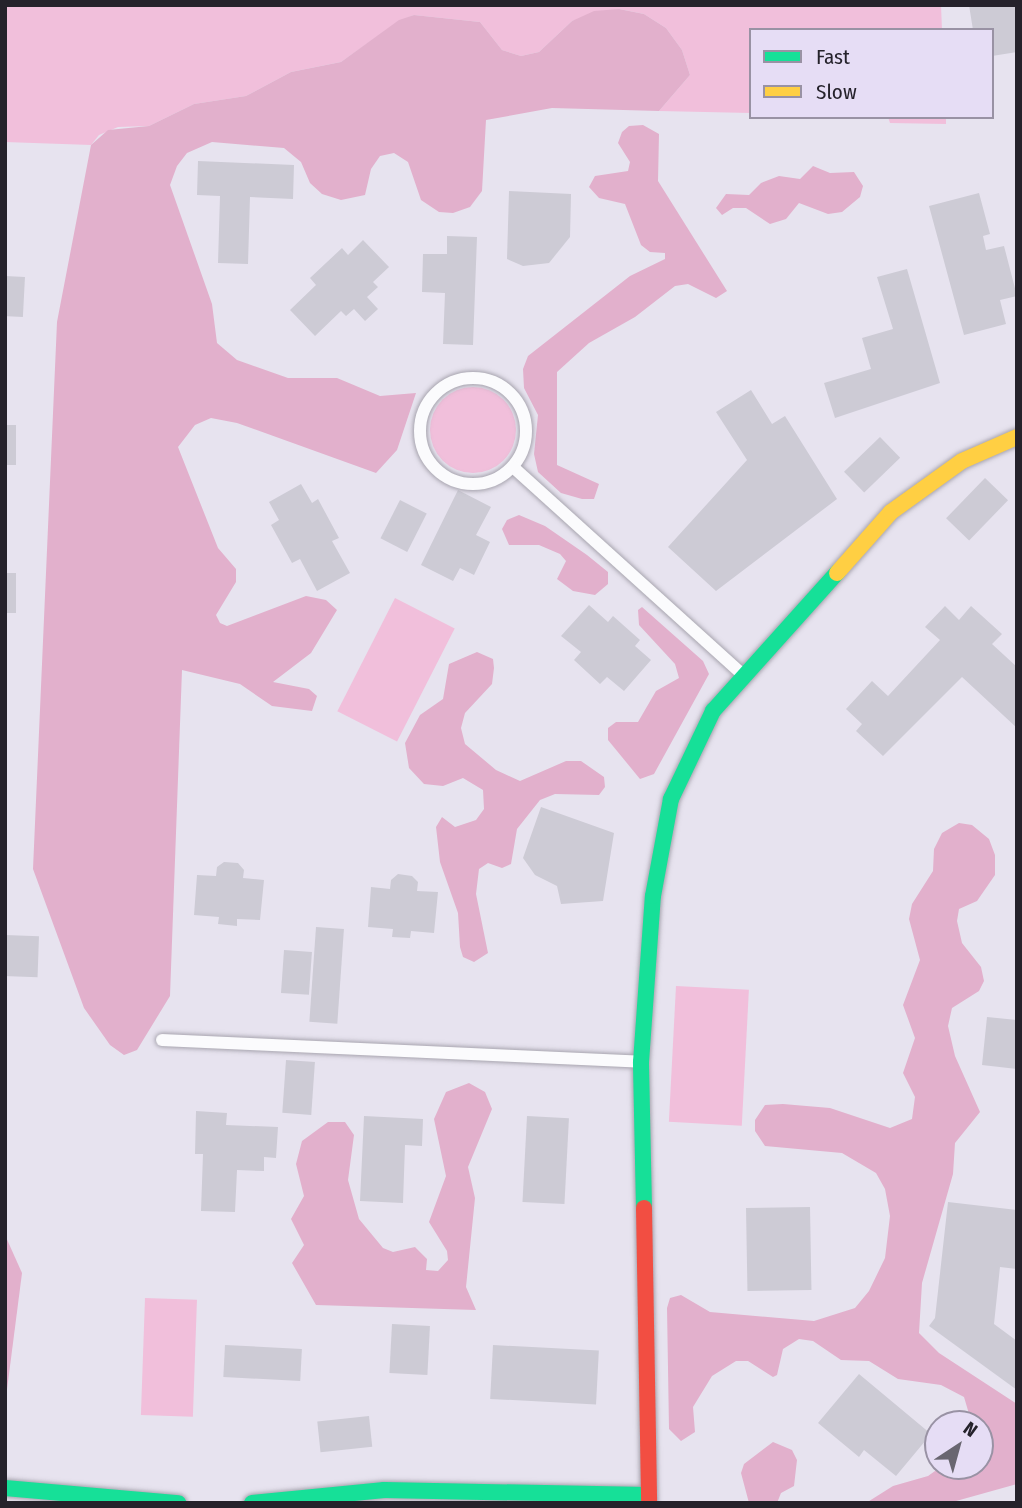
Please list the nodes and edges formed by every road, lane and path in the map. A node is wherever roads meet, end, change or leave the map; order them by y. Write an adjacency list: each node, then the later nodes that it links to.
1 (1017, 437): 3 (street)
2 (513, 467): 2 (lane); 3 (lane)
3 (742, 674): 5 (street)
4 (162, 1040): 5 (lane)
5 (641, 1062): 7 (street)
6 (5, 1488): 8 (street)
7 (649, 1499): 9 (street)
8 (178, 1503)
9 (252, 1503)

